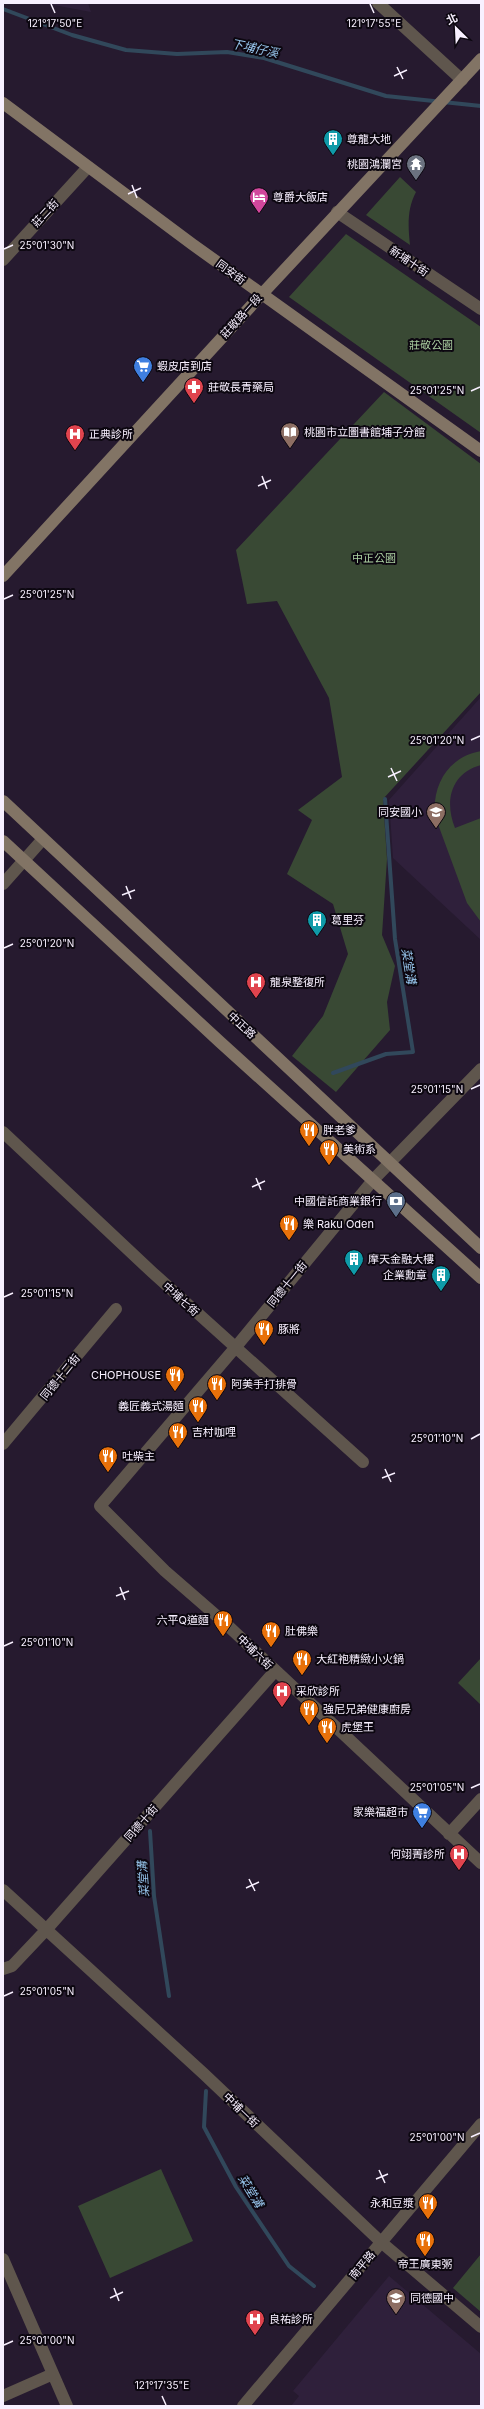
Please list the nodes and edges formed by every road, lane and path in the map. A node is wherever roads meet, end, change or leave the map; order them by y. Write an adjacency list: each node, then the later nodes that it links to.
1 (378, 3): 3 (street)
2 (481, 59): 3 (street, 莊敬路一段)
3 (458, 84): 6 (street, 莊敬路一段)
4 (3, 103): 5 (street, 同安街)
5 (88, 167): 7 (street, 莊二街); 8 (street, 同安街)
6 (337, 212): 8 (street, 莊敬路一段); 9 (street, 新埔十街)
7 (3, 260)
8 (262, 294): 10 (street, 同安街); 11 (street, 莊敬路一段)
9 (481, 309)
10 (481, 451)
11 (3, 576)
12 (3, 801): 13 (street, 中正路)
13 (43, 839): 15 (street); 19 (street, 中正路)
14 (3, 842): 15 (street)
15 (24, 862): 16 (street); 20 (street)
16 (3, 884)
17 (481, 1069): 19 (street, 同德十一街)
18 (3, 1132): 24 (street, 中埔七街)
19 (391, 1163): 20 (street, 同德十一街); 21 (street, 中正路)
20 (374, 1179): 22 (street); 24 (street, 同德十一街)
21 (481, 1248)
22 (481, 1278)
23 (116, 1308): 25 (street, 同德十二街)
24 (235, 1348): 26 (street, 中埔七街); 27 (street, 同德十一街)
25 (3, 1444)
26 (363, 1462)
27 (100, 1506): 28 (street, 中埔六街)
28 (275, 1671): 30 (street, 中埔六街); 33 (street, 同德十街)
29 (481, 1799): 30 (street)
30 (449, 1834): 31 (street, 中埔六街)
31 (481, 1863)
32 (3, 1890): 33 (street, 中埔一街)
33 (46, 1930): 34 (street, 同德十街); 36 (street, 中埔一街)
34 (3, 1969)
35 (481, 2124): 36 (street, 南平路)
36 (381, 2242): 38 (street, 中埔一街); 42 (street, 南平路)
37 (3, 2259): 39 (street)
38 (481, 2327)
39 (53, 2374): 40 (street); 41 (street)
40 (3, 2396)
41 (67, 2406)
42 (242, 2406)

